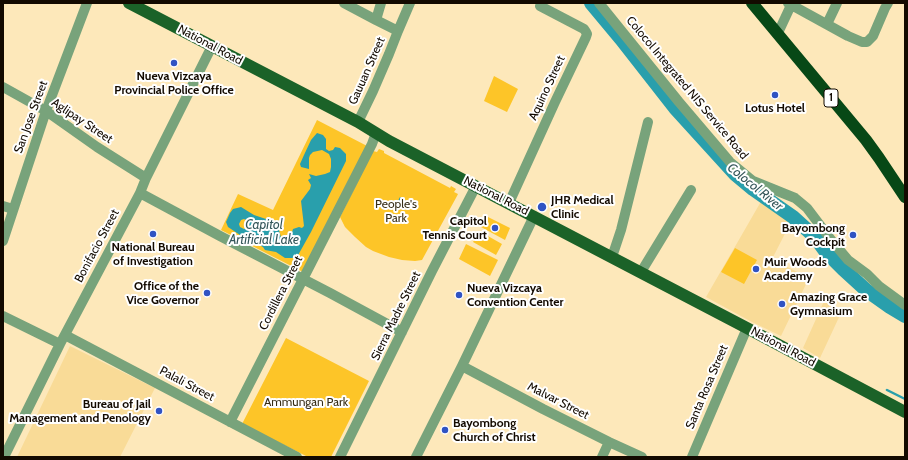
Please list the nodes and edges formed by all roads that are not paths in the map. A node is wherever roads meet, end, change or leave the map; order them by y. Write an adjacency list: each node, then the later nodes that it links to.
1 (87, 3): 18 (street, San Jose Street)
2 (344, 3): 12 (street)
3 (381, 3): 12 (street, Gauuan Street)
4 (410, 3): 14 (street, Gauuan Street)
5 (599, 3): 35 (street, Colocol Integrated NIS Service Road)
6 (752, 3): 15 (highway, 1)
7 (837, 3): 13 (street)
8 (888, 3): 13 (street)
9 (790, 4): 13 (street); 15 (street)
10 (137, 5): 16 (main road, National Road)
11 (540, 6): 27 (street, Aquino Street)
12 (376, 20): 14 (street, Gauuan Street)
13 (827, 24)
14 (398, 31): 19 (street, Gauuan Street)
15 (778, 33): 26 (highway, 1)
16 (212, 46): 19 (main road, National Road); 22 (street, Bonifacio Street)
17 (3, 87): 18 (street, Aglipay Street)
18 (46, 111): 22 (street, Aglipay Street); 29 (street, San Jose Street)
19 (358, 122): 21 (main road, National Road)
20 (648, 122): 32 (street)
21 (376, 133): 23 (main road, National Road); 34 (street, Cordillera Street)
22 (146, 178): 25 (street, Bonifacio Street)
23 (476, 186): 27 (main road, National Road); 38 (street, Sierra Madre Street)
24 (691, 190): 33 (street)
25 (140, 193): 34 (street); 39 (street, Bonifacio Street)
26 (905, 197)
27 (509, 203): 30 (main road, National Road)
28 (3, 206): 29 (street)
29 (13, 209): 31 (street, San Jose Street)
30 (534, 216): 32 (main road, National Road); 41 (street)
31 (3, 240)
32 (612, 257): 33 (main road, National Road)
33 (641, 272): 37 (main road, National Road)
34 (303, 279): 38 (street); 43 (street, Cordillera Street)
35 (905, 305)
36 (3, 316): 40 (street)
37 (746, 328): 42 (main road, National Road); 51 (street, Santa Rosa Street)
38 (402, 332): 48 (street, Sierra Madre Street)
39 (65, 335): 40 (street, Bonifacio Street); 43 (street, Palali Street)
40 (60, 344): 46 (street, Bonifacio Street)
41 (462, 366): 44 (street, Malvar Street); 45 (street)
42 (905, 412)
43 (230, 422): 47 (street, Palali Street)
44 (609, 442): 49 (street); 50 (street, Malvar Street)
45 (419, 456)
46 (4, 457)
47 (297, 457)
48 (340, 457)
49 (602, 457)
50 (642, 457)
51 (692, 457)

